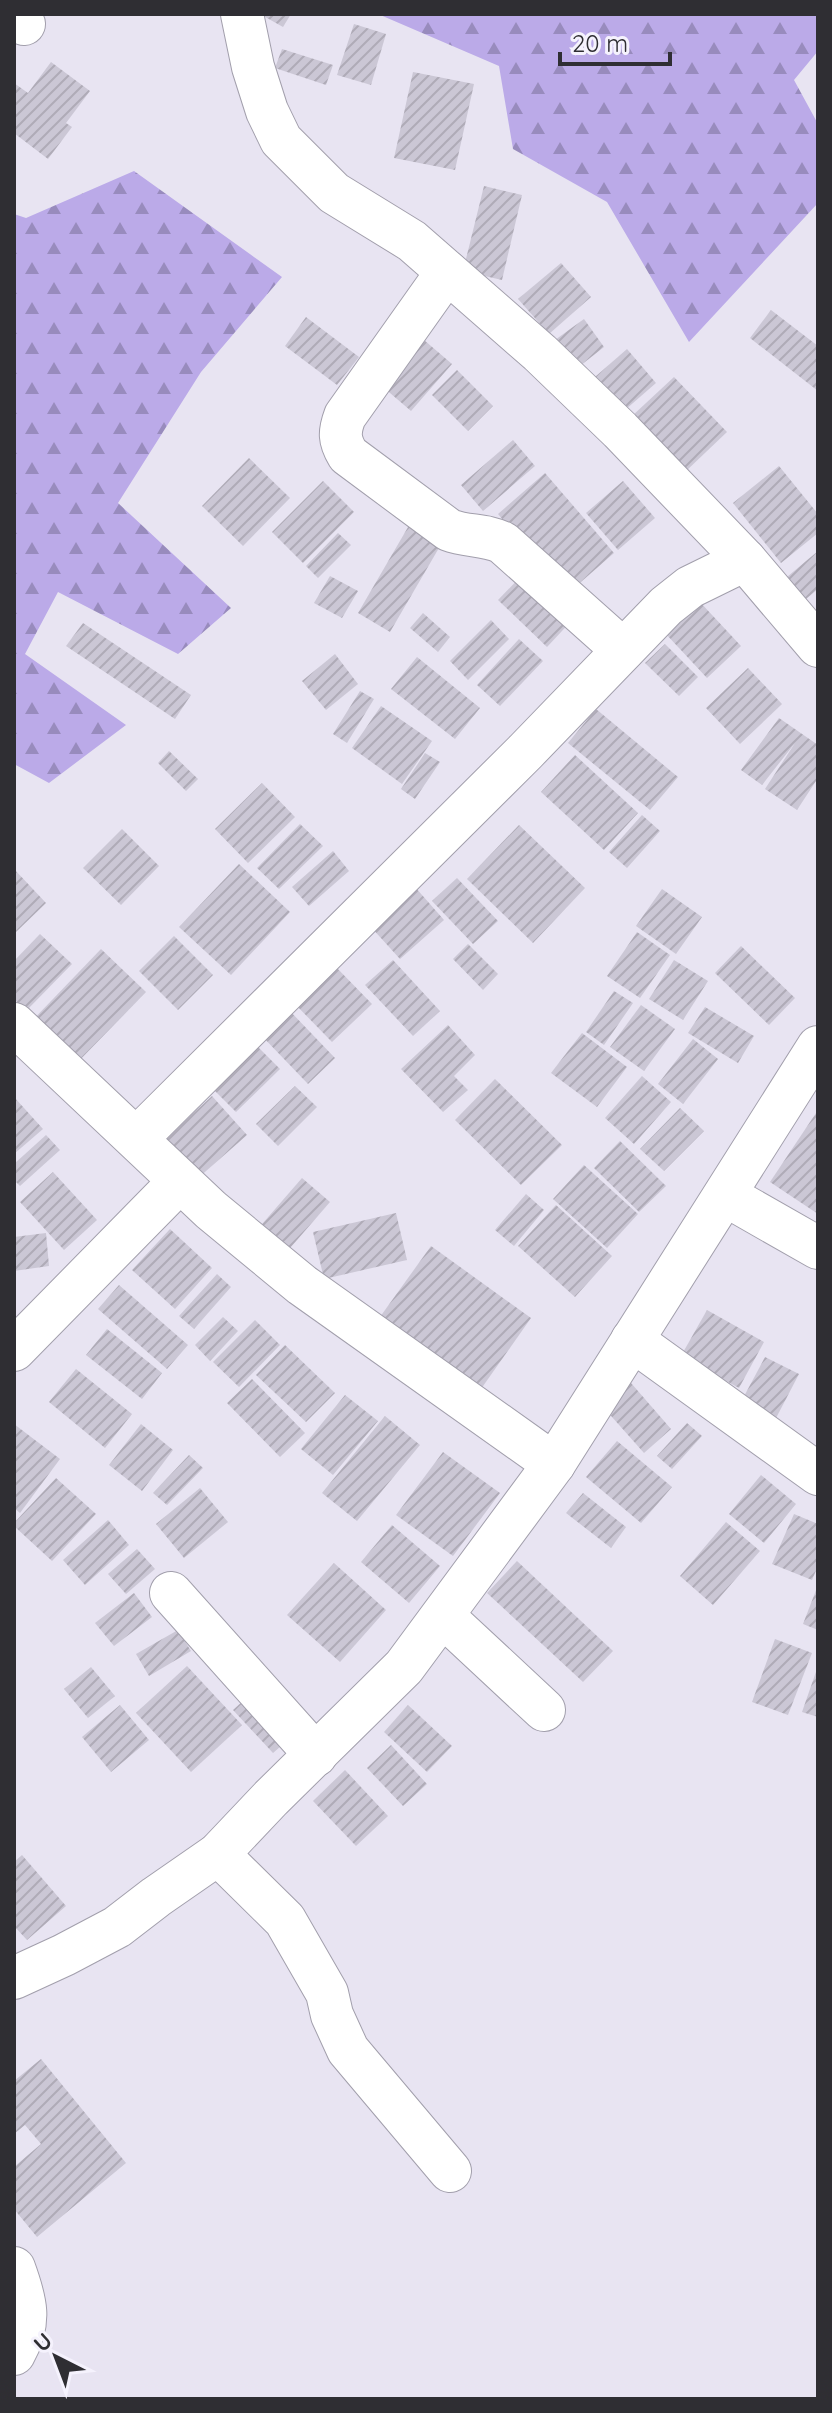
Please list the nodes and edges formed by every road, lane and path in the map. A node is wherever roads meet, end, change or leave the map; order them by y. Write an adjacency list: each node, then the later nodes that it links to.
1 (242, 14): 2 (street)
2 (447, 272): 3 (street); 5 (street)
3 (745, 560): 4 (street); 5 (street)
4 (818, 646)
5 (623, 650): 8 (street)
6 (14, 1024): 8 (street)
7 (818, 1047): 10 (street)
8 (137, 1138): 9 (street)
9 (180, 1181): 13 (street); 14 (street)
10 (725, 1195): 11 (street); 12 (street)
11 (818, 1248)
12 (632, 1340): 14 (street); 15 (street)
13 (14, 1350)
14 (554, 1464): 17 (street)
15 (818, 1474)
16 (171, 1593): 19 (street)
17 (443, 1616): 18 (street); 19 (street)
18 (544, 1710)
19 (316, 1755): 20 (street)
20 (218, 1854): 21 (street); 22 (street)
21 (14, 1978)
22 (450, 2171)
23 (14, 2268): 24 (street)
24 (14, 2354)

